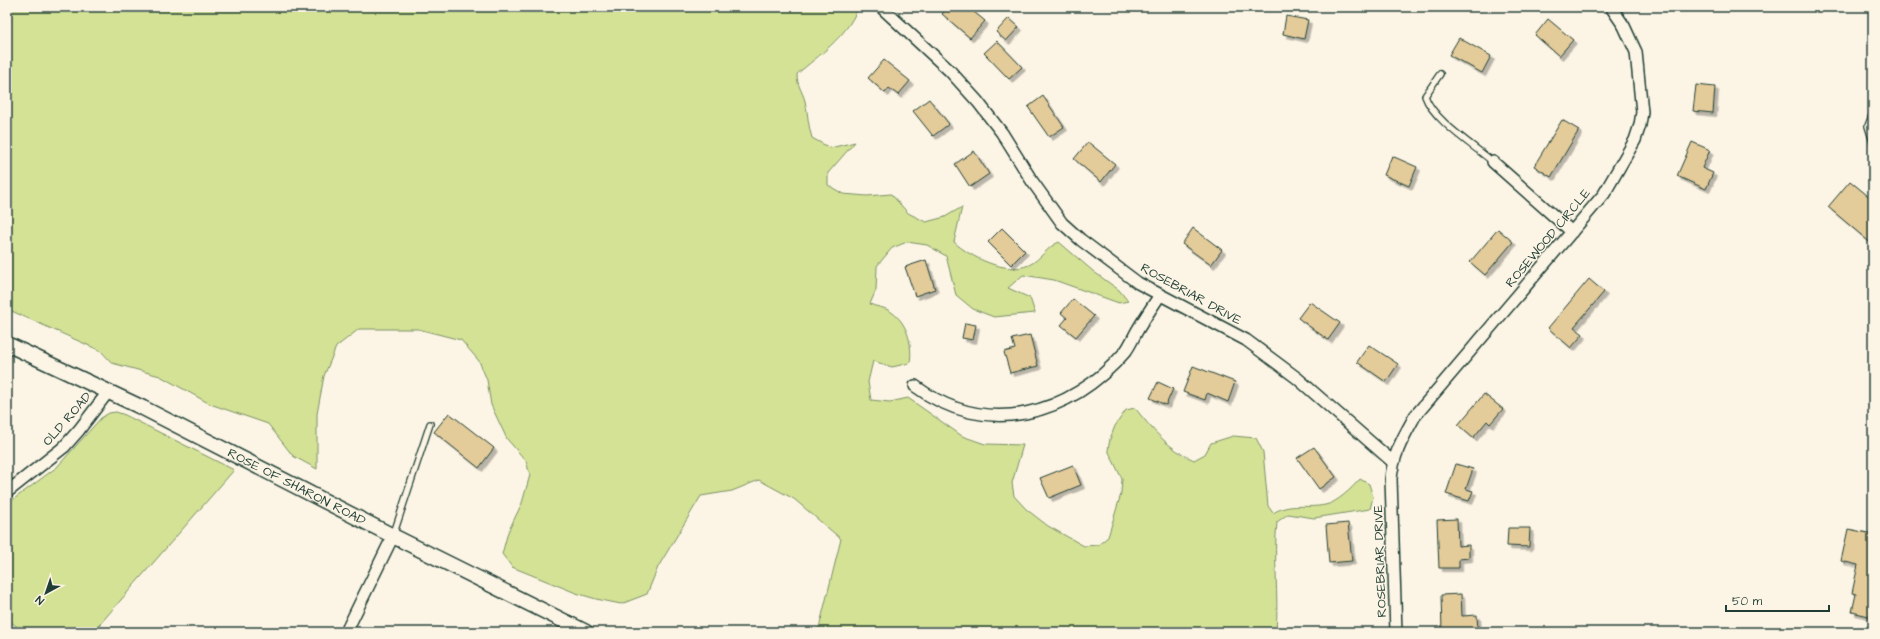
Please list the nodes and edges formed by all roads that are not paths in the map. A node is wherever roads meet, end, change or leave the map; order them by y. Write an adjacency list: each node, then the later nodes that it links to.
1 (881, 7): 8 (street, ROSEBRIAR DRIVE)
2 (1610, 7): 7 (street, ROSEWOOD CIRCLE)
3 (1440, 74): 6 (lane)
4 (1873, 113): 5 (lane)
5 (1873, 142)
6 (1493, 162): 7 (street)
7 (1572, 232): 13 (street, ROSEWOOD CIRCLE)
8 (1160, 295): 10 (street); 13 (street, ROSEBRIAR DRIVE)
9 (7, 344): 11 (street, ROSE OF SHARON ROAD)
10 (915, 386)
11 (108, 392): 14 (street, OLD ROAD); 15 (street, ROSE OF SHARON ROAD)
12 (430, 424): 15 (lane)
13 (1393, 462): 18 (street, ROSEBRIAR DRIVE)
14 (7, 492)
15 (393, 536): 16 (street); 17 (street, ROSE OF SHARON ROAD)
16 (346, 632)
17 (586, 632)
18 (1396, 632)

